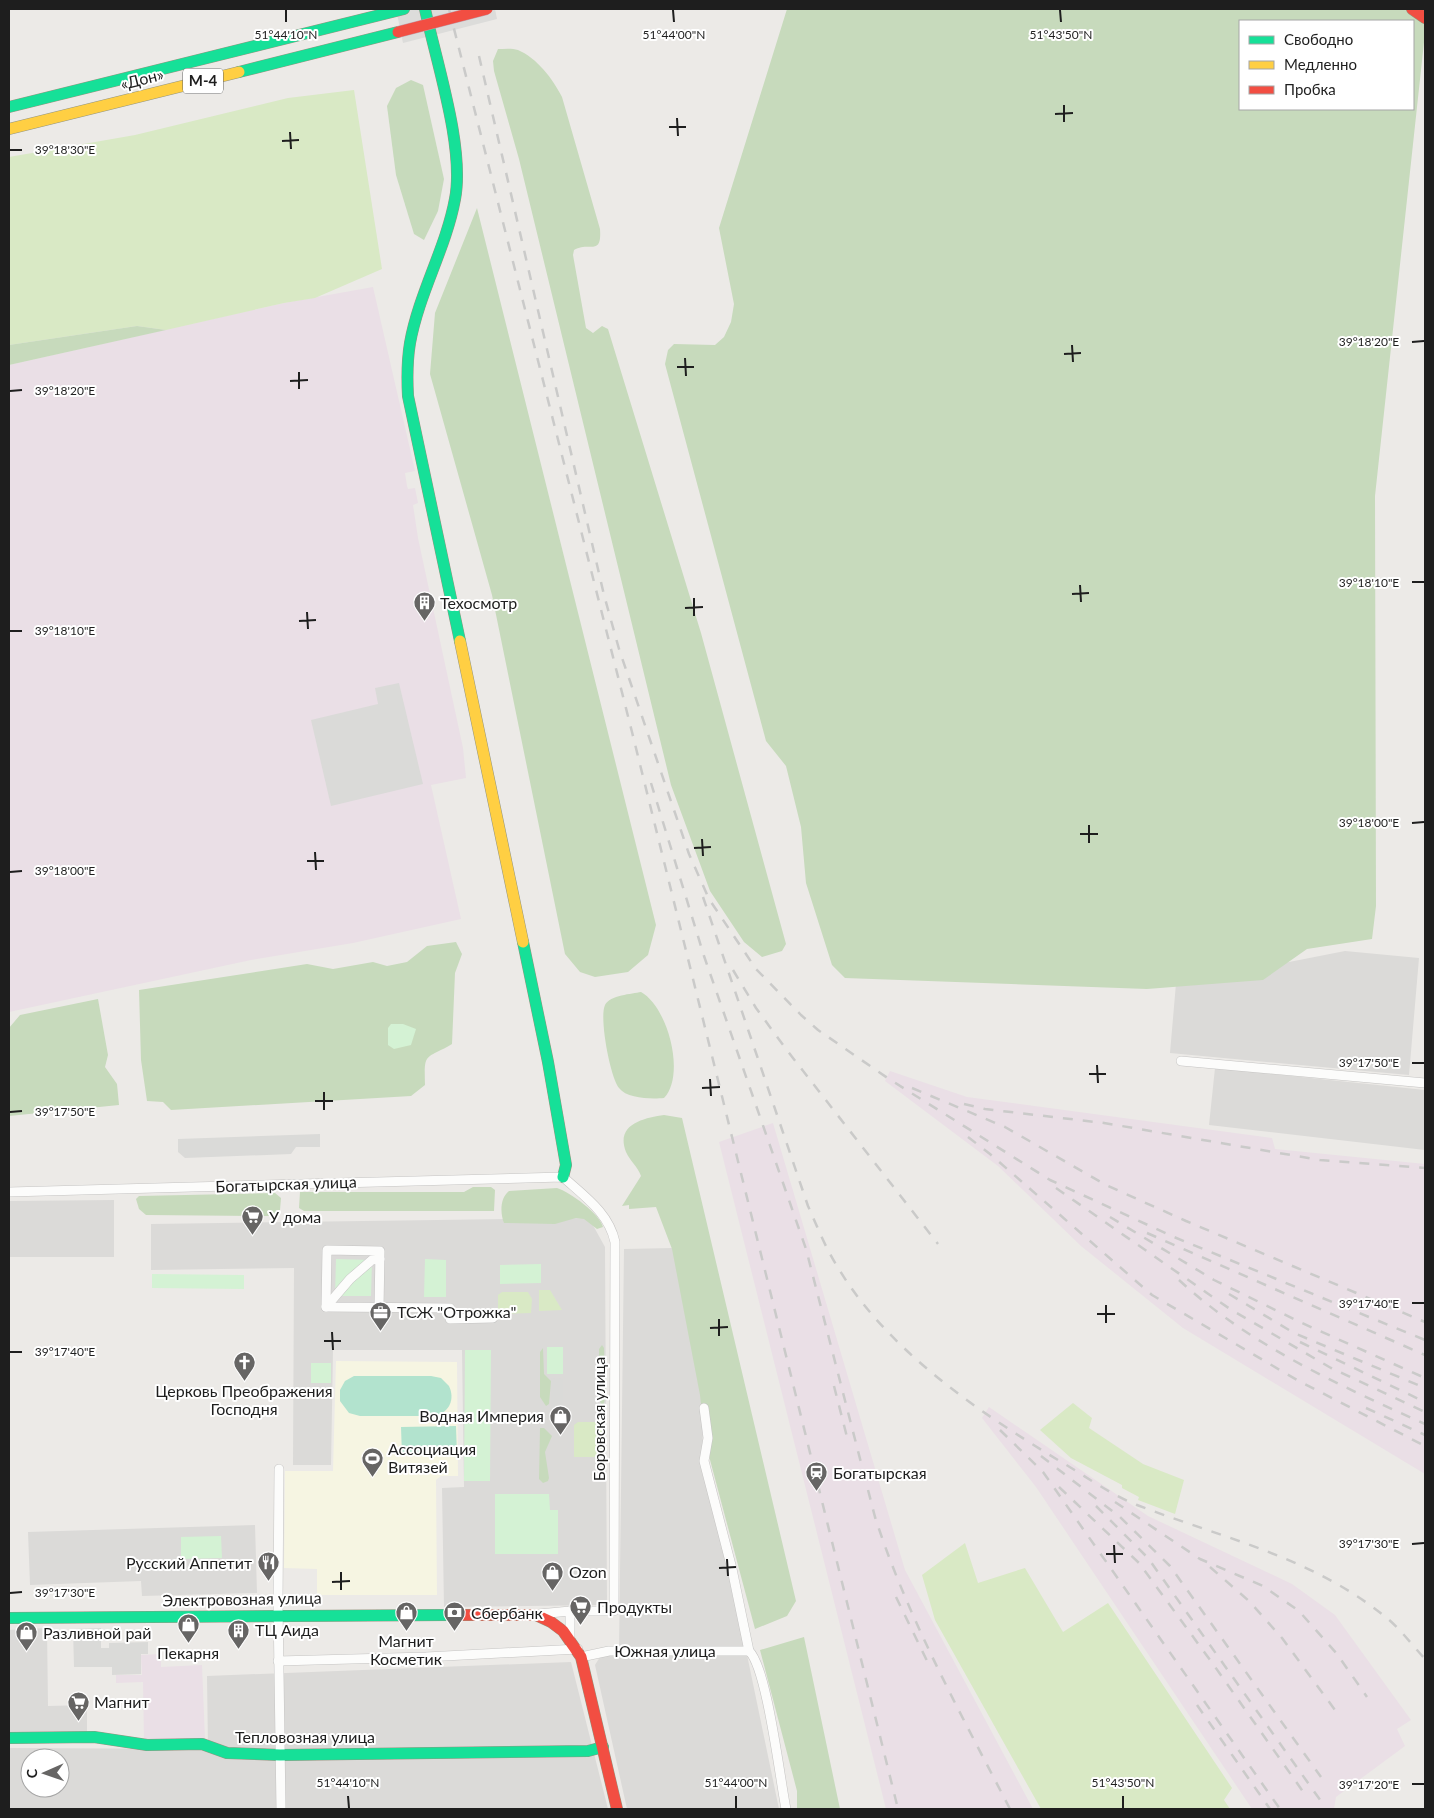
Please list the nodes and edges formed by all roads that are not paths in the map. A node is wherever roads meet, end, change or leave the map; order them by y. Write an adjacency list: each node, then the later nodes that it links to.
1 (425, 9): 10 (main road)
2 (487, 9): 7 (main road, «Дон» / М-4, bridge)
3 (1412, 9): 5 (main road)
4 (398, 10): 6 (main road, «Дон» / М-4)
5 (1425, 18)
6 (9, 107)
7 (9, 129)
8 (1181, 1061): 9 (street)
9 (1425, 1083)
10 (563, 1177): 11 (street, Богатырская улица); 18 (street, Боровская улица)
11 (9, 1192)
12 (380, 1259): 13 (street); 13 (street); 14 (street)
13 (326, 1307): 14 (street)
14 (379, 1308): 15 (street)
15 (493, 1318)
16 (704, 1408): 23 (street)
17 (279, 1469): 20 (street)
18 (570, 1611): 19 (street); 22 (street)
19 (536, 1614): 20 (main road, Электровозная улица); 22 (main road)
20 (278, 1615): 21 (main road, Электровозная улица); 25 (street)
21 (9, 1618)
22 (570, 1638): 24 (main road)
23 (749, 1651): 24 (street, Южная улица); 31 (street)
24 (579, 1653): 25 (street, Южная улица); 27 (main road)
25 (278, 1661): 28 (street)
26 (9, 1738): 28 (main road, Тепловозная улица)
27 (603, 1748): 28 (main road, Тепловозная улица); 30 (main road)
28 (280, 1755): 29 (street)
29 (280, 1809)
30 (617, 1809)
31 (786, 1809)

